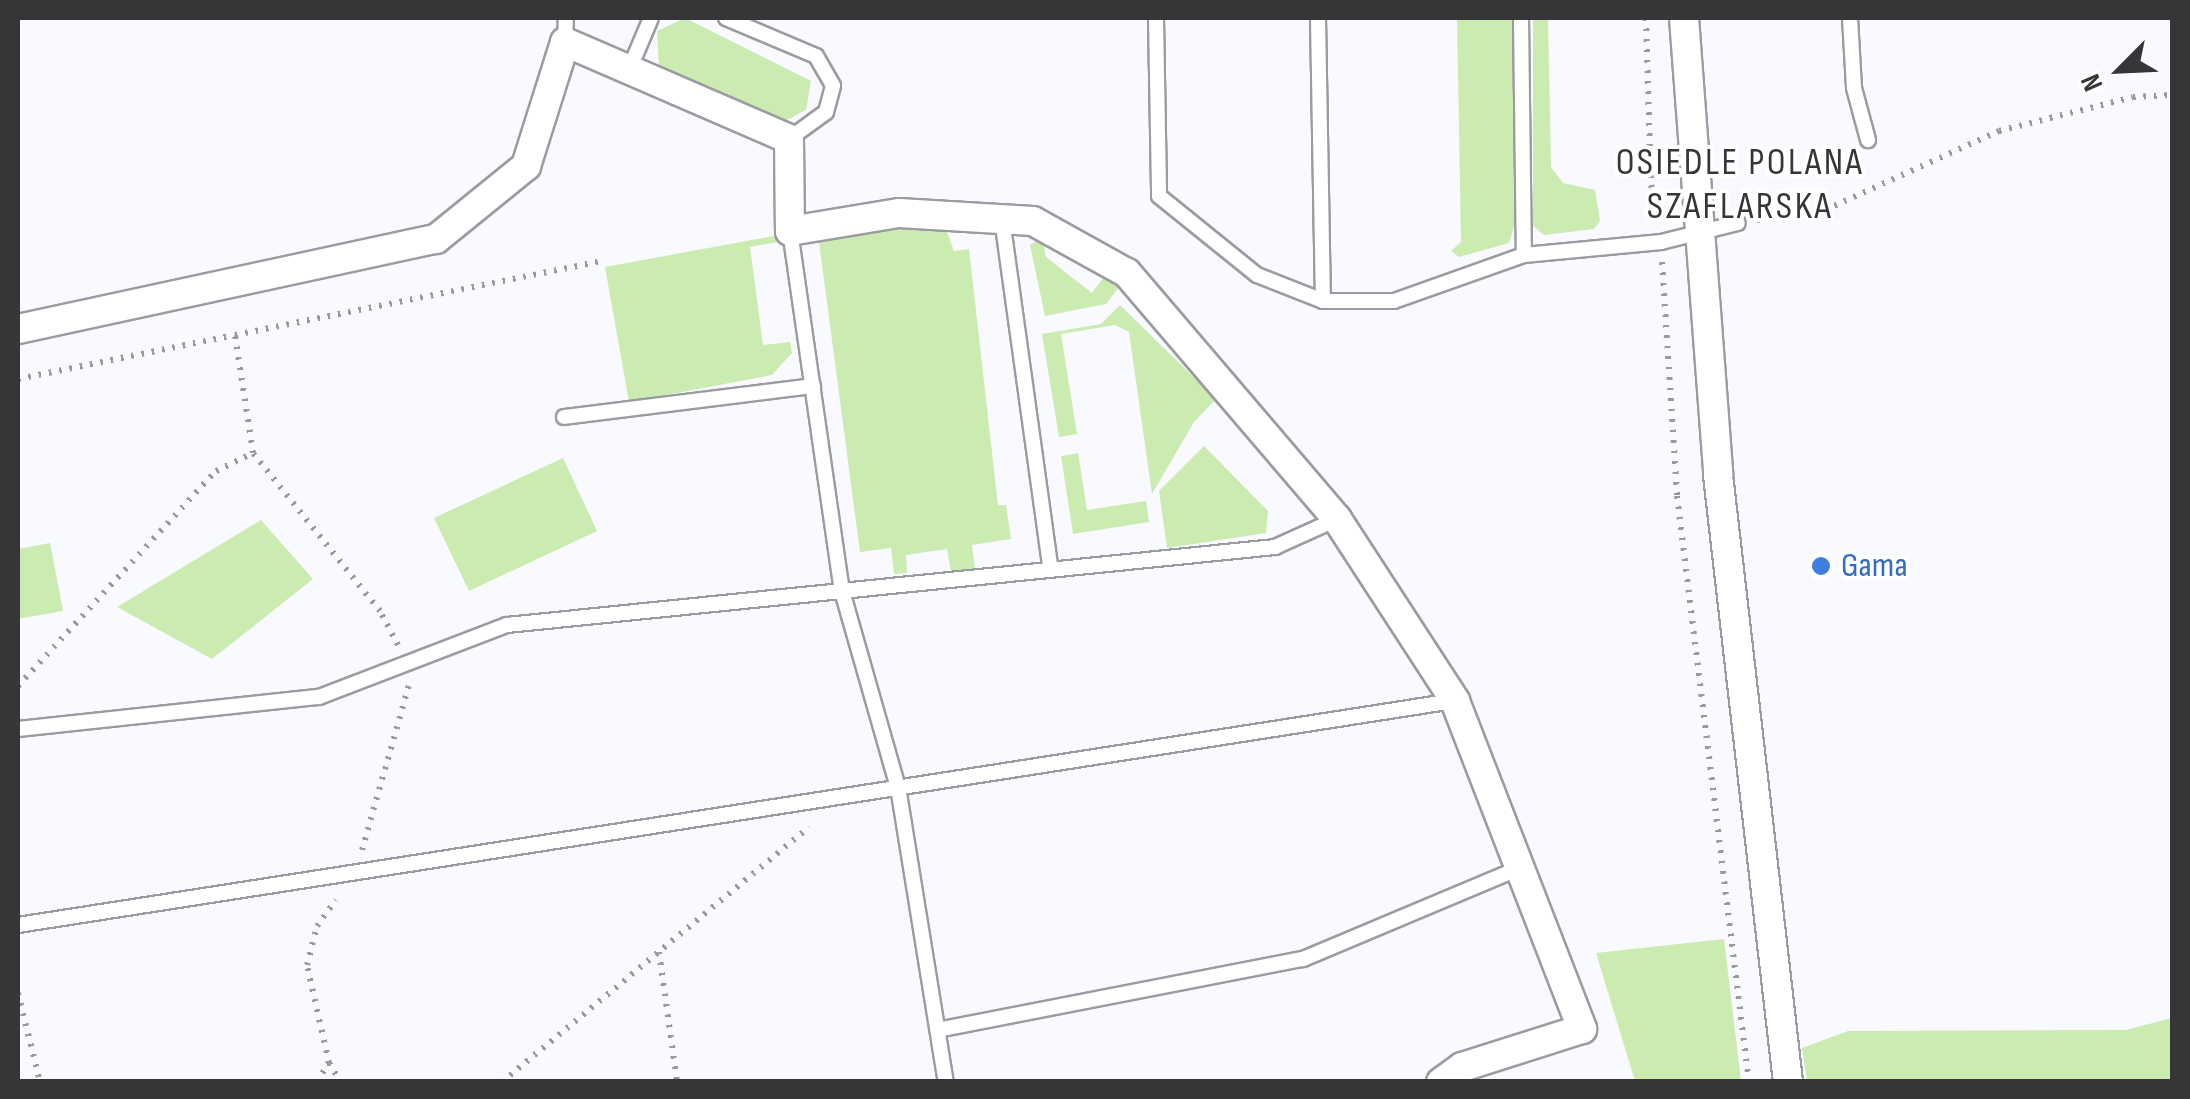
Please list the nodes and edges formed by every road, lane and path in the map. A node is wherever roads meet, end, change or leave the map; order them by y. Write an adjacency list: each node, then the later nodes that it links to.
1 (651, 18): 10 (lane)
2 (726, 18): 12 (lane)
3 (1156, 18): 21 (lane)
4 (1318, 18): 21 (lane)
5 (1521, 18): 19 (lane)
6 (1646, 18): 18 (path)
7 (1684, 18): 17 (street)
8 (1850, 18): 13 (lane)
9 (566, 30): 10 (street); 22 (street)
10 (630, 70): 12 (street)
11 (2172, 94): 15 (path)
12 (790, 139): 16 (street)
13 (1868, 140)
14 (1002, 215): 16 (street); 28 (street); 29 (lane)
15 (1738, 223): 17 (lane)
16 (790, 231): 25 (lane)
17 (1696, 232): 18 (lane); 52 (street)
18 (1661, 242): 19 (lane); 51 (path)
19 (1524, 255): 21 (lane)
20 (600, 260): 23 (path)
21 (1323, 301)
22 (18, 330)
23 (235, 335): 24 (path); 27 (path)
24 (18, 379)
25 (812, 386): 26 (lane); 30 (lane)
26 (564, 417)
27 (253, 453): 31 (path); 32 (path)
28 (1337, 519): 29 (lane); 33 (street)
29 (1052, 570): 30 (lane)
30 (842, 591): 31 (lane); 35 (lane)
31 (408, 663): 34 (lane); 38 (path)
32 (18, 686)
33 (1455, 701): 35 (lane); 37 (street)
34 (18, 729)
35 (898, 788): 36 (lane); 42 (lane)
36 (844, 796): 38 (lane); 40 (path)
37 (1520, 868): 42 (lane); 50 (street)
38 (355, 872): 39 (lane); 43 (path)
39 (18, 925)
40 (658, 950): 47 (path); 48 (path)
41 (18, 993): 44 (path)
42 (942, 1029): 49 (lane)
43 (329, 1062): 45 (path); 46 (path)
44 (40, 1082)
45 (318, 1082)
46 (342, 1082)
47 (502, 1082)
48 (677, 1082)
49 (946, 1082)
50 (1441, 1082)
51 (1749, 1082)
52 (1788, 1082)

